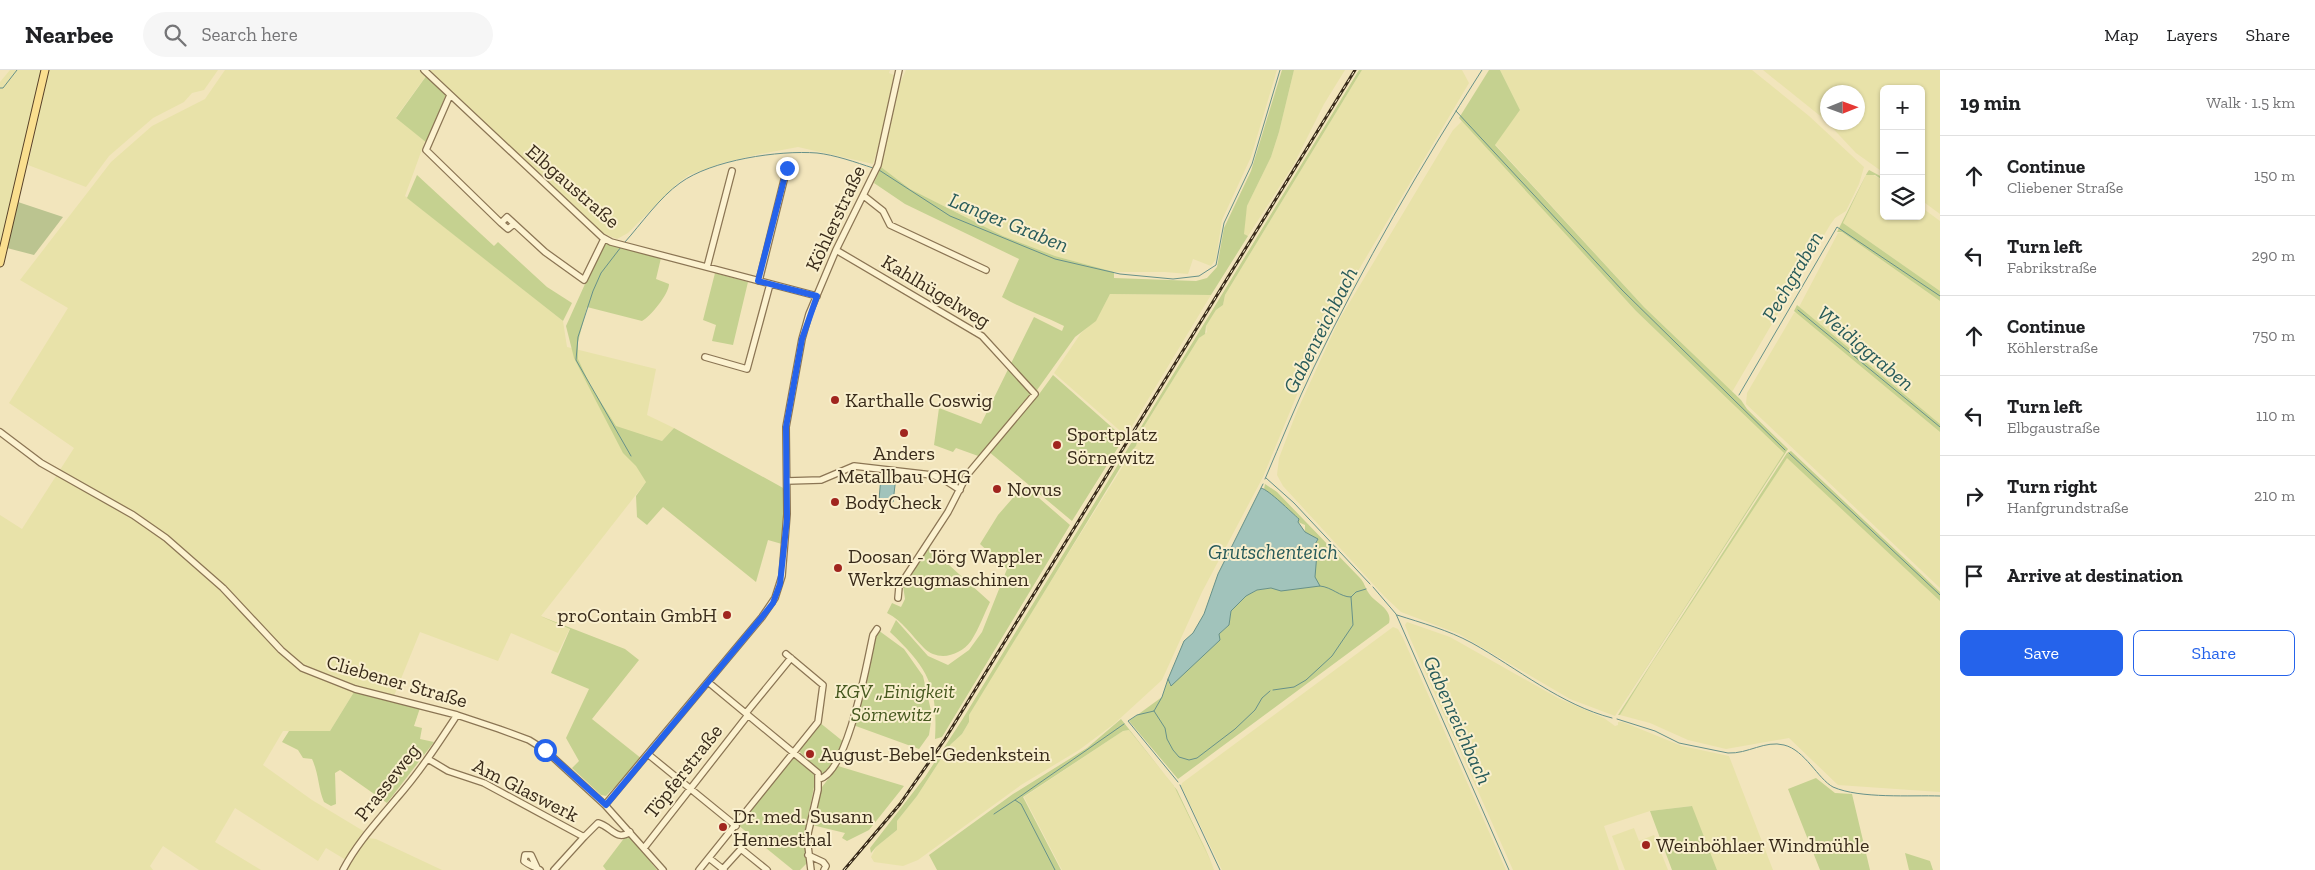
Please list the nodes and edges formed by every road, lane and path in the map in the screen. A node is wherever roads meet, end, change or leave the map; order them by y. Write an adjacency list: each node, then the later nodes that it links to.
1 (46, 70): 10 (main road)
2 (424, 70): 4 (street, Elbgaustraße)
3 (899, 70): 7 (street, Köhlerstraße)
4 (450, 95): 8 (street, Elbgaustraße); 8 (street)
5 (788, 168): 13 (street)
6 (732, 171): 11 (street)
7 (864, 196): 9 (street, Köhlerstraße); 12 (street)
8 (604, 238): 11 (street, Elbgaustraße)
9 (836, 250): 15 (street, Köhlerstraße); 19 (street, Kahlhügelweg)
10 (0, 263)
11 (707, 267): 13 (street, Elbgaustraße)
12 (986, 270)
13 (758, 281): 14 (street, Elbgaustraße)
14 (770, 284): 15 (street, Elbgaustraße); 16 (street)
15 (817, 296): 18 (street, Köhlerstraße)
16 (705, 357)
17 (0, 432): 24 (street, Cliebener Straße)
18 (787, 480): 19 (street); 22 (street, Köhlerstraße)
19 (960, 490): 20 (street)
20 (898, 598)
21 (877, 629): 28 (street)
22 (708, 682): 23 (street); 26 (street, Köhlerstraße)
23 (747, 714): 25 (street); 25 (street, Töpferstraße); 29 (street, Töpferstraße)
24 (457, 715): 27 (street, Prasseweg); 30 (street, Cliebener Straße)
25 (795, 752): 28 (street); 31 (street)
26 (649, 755): 29 (street); 30 (street, Köhlerstraße)
27 (428, 759): 33 (street, Am Glaswerk); 37 (street, Prasseweg)
28 (819, 779): 35 (street)
29 (689, 788): 31 (street); 34 (street, Töpferstraße)
30 (606, 805): 32 (street, Cliebener Straße)
31 (736, 826): 36 (street)
32 (630, 832): 33 (street, Am Glaswerk); 34 (street, Cliebener Straße)
33 (584, 837): 38 (street, Am Glaswerk)
34 (644, 848): 39 (street, Cliebener Straße)
35 (808, 855): 43 (street); 44 (street)
36 (709, 858): 40 (street); 41 (street)
37 (343, 870)
38 (554, 870)
39 (662, 870)
40 (700, 870)
41 (723, 870): 42 (street)
42 (767, 870)
43 (811, 870)
44 (824, 870)

